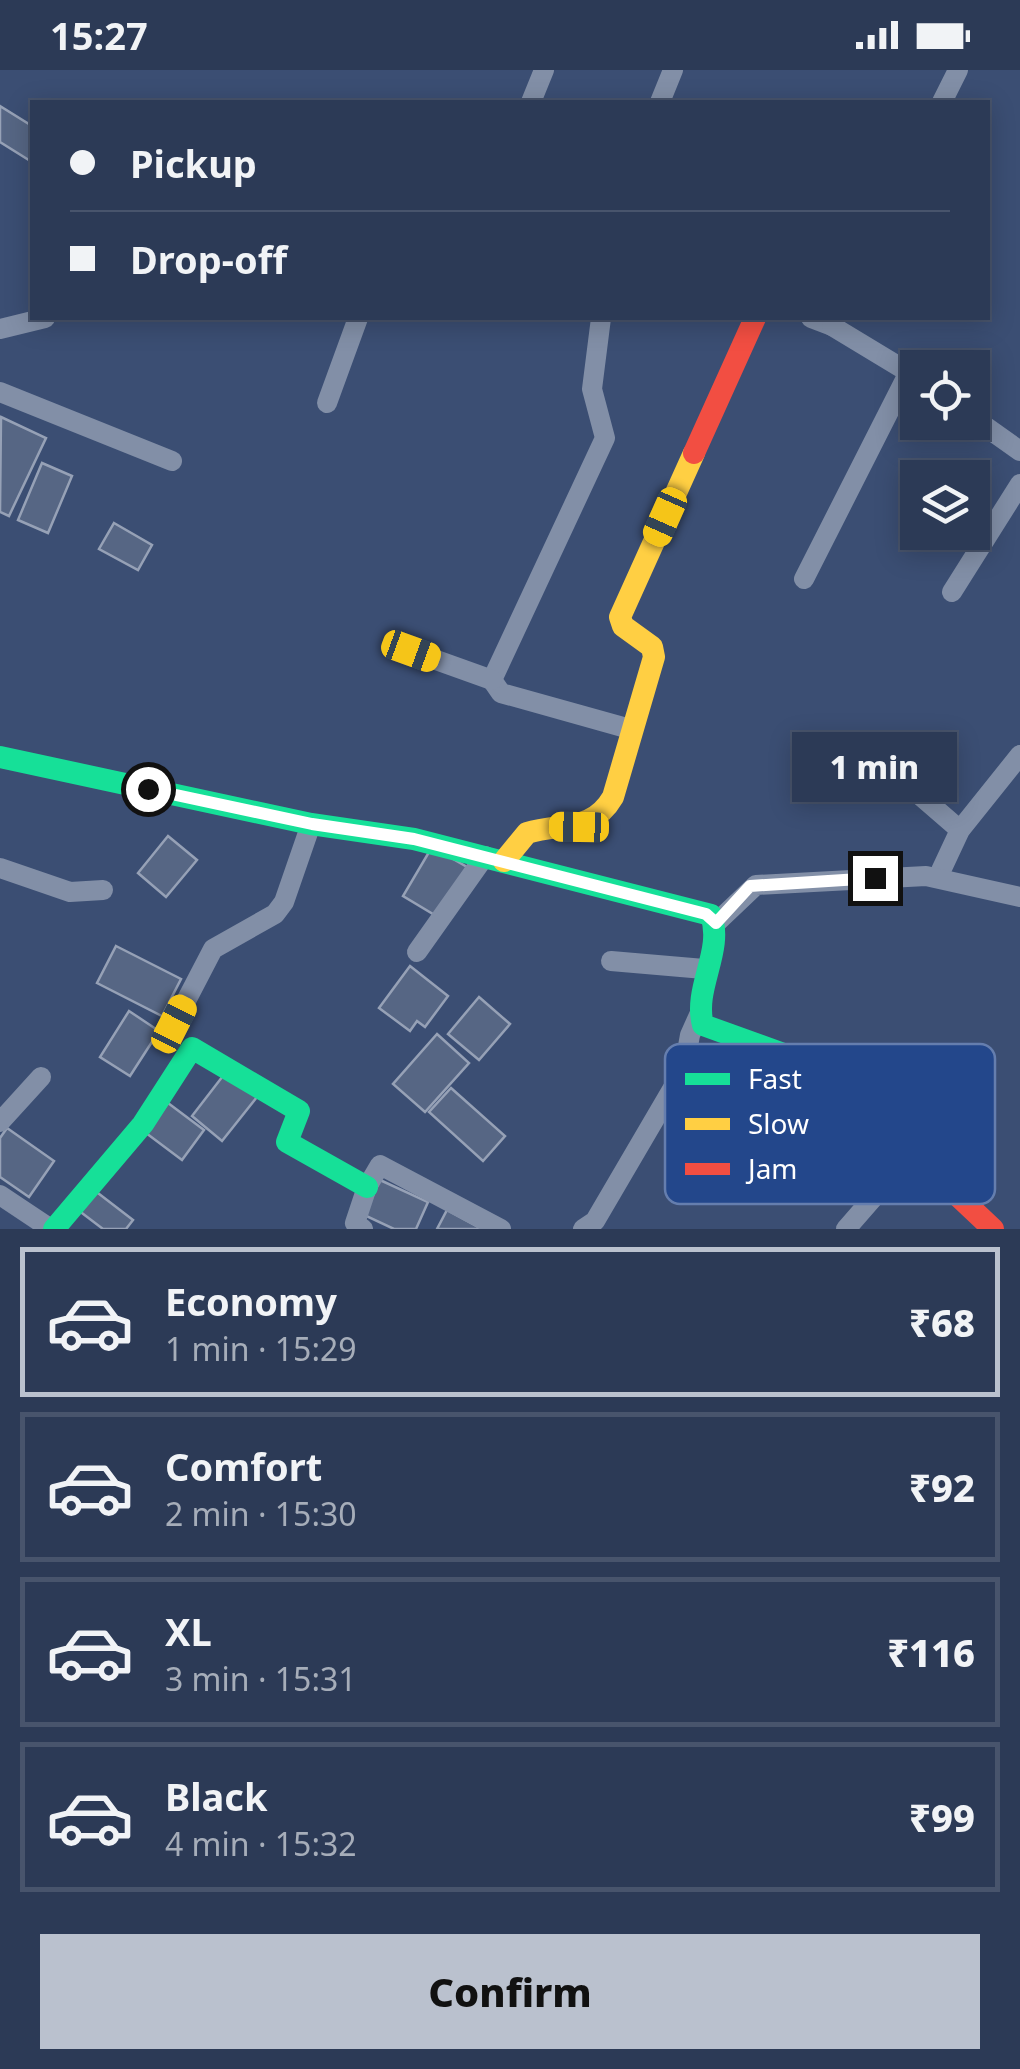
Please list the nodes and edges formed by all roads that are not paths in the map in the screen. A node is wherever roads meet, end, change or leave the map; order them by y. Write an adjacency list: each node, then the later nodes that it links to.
1 (544, 70): 4 (street)
2 (673, 70): 5 (street)
3 (958, 70): 6 (street)
4 (531, 100)
5 (661, 100)
6 (943, 100)
7 (37, 320): 12 (street)
8 (357, 320): 16 (street)
9 (601, 320): 24 (street)
10 (753, 320): 25 (street)
11 (834, 322): 13 (street)
12 (0, 329)
13 (900, 366)
14 (0, 392): 19 (street)
15 (900, 399): 21 (street)
16 (328, 403)
17 (990, 430): 18 (street)
18 (1020, 451)
19 (172, 461)
20 (1020, 484): 22 (street)
21 (804, 579)
22 (952, 592)
23 (411, 651): 24 (street)
24 (492, 680): 25 (street)
25 (630, 729): 31 (street)
26 (856, 740): 30 (street)
27 (1020, 755): 30 (street)
28 (0, 757): 29 (street)
29 (312, 824): 31 (street); 41 (street)
30 (960, 830): 33 (street)
31 (494, 858): 36 (street); 37 (street)
32 (0, 868): 34 (street)
33 (938, 877): 35 (street); 36 (street)
34 (103, 890)
35 (1020, 896)
36 (716, 923): 39 (street)
37 (417, 952)
38 (611, 961): 39 (street)
39 (704, 969): 40 (street)
40 (699, 1015): 42 (street); 43 (street)
41 (174, 1024)
42 (691, 1044)
43 (750, 1044)
44 (41, 1077): 46 (street)
45 (665, 1100): 54 (street)
46 (0, 1122)
47 (367, 1187): 51 (street); 52 (street); 53 (street)
48 (0, 1195): 51 (street)
49 (868, 1204): 55 (street)
50 (968, 1204): 56 (street)
51 (53, 1229)
52 (363, 1229)
53 (501, 1229)
54 (583, 1229)
55 (846, 1229)
56 (993, 1229)

